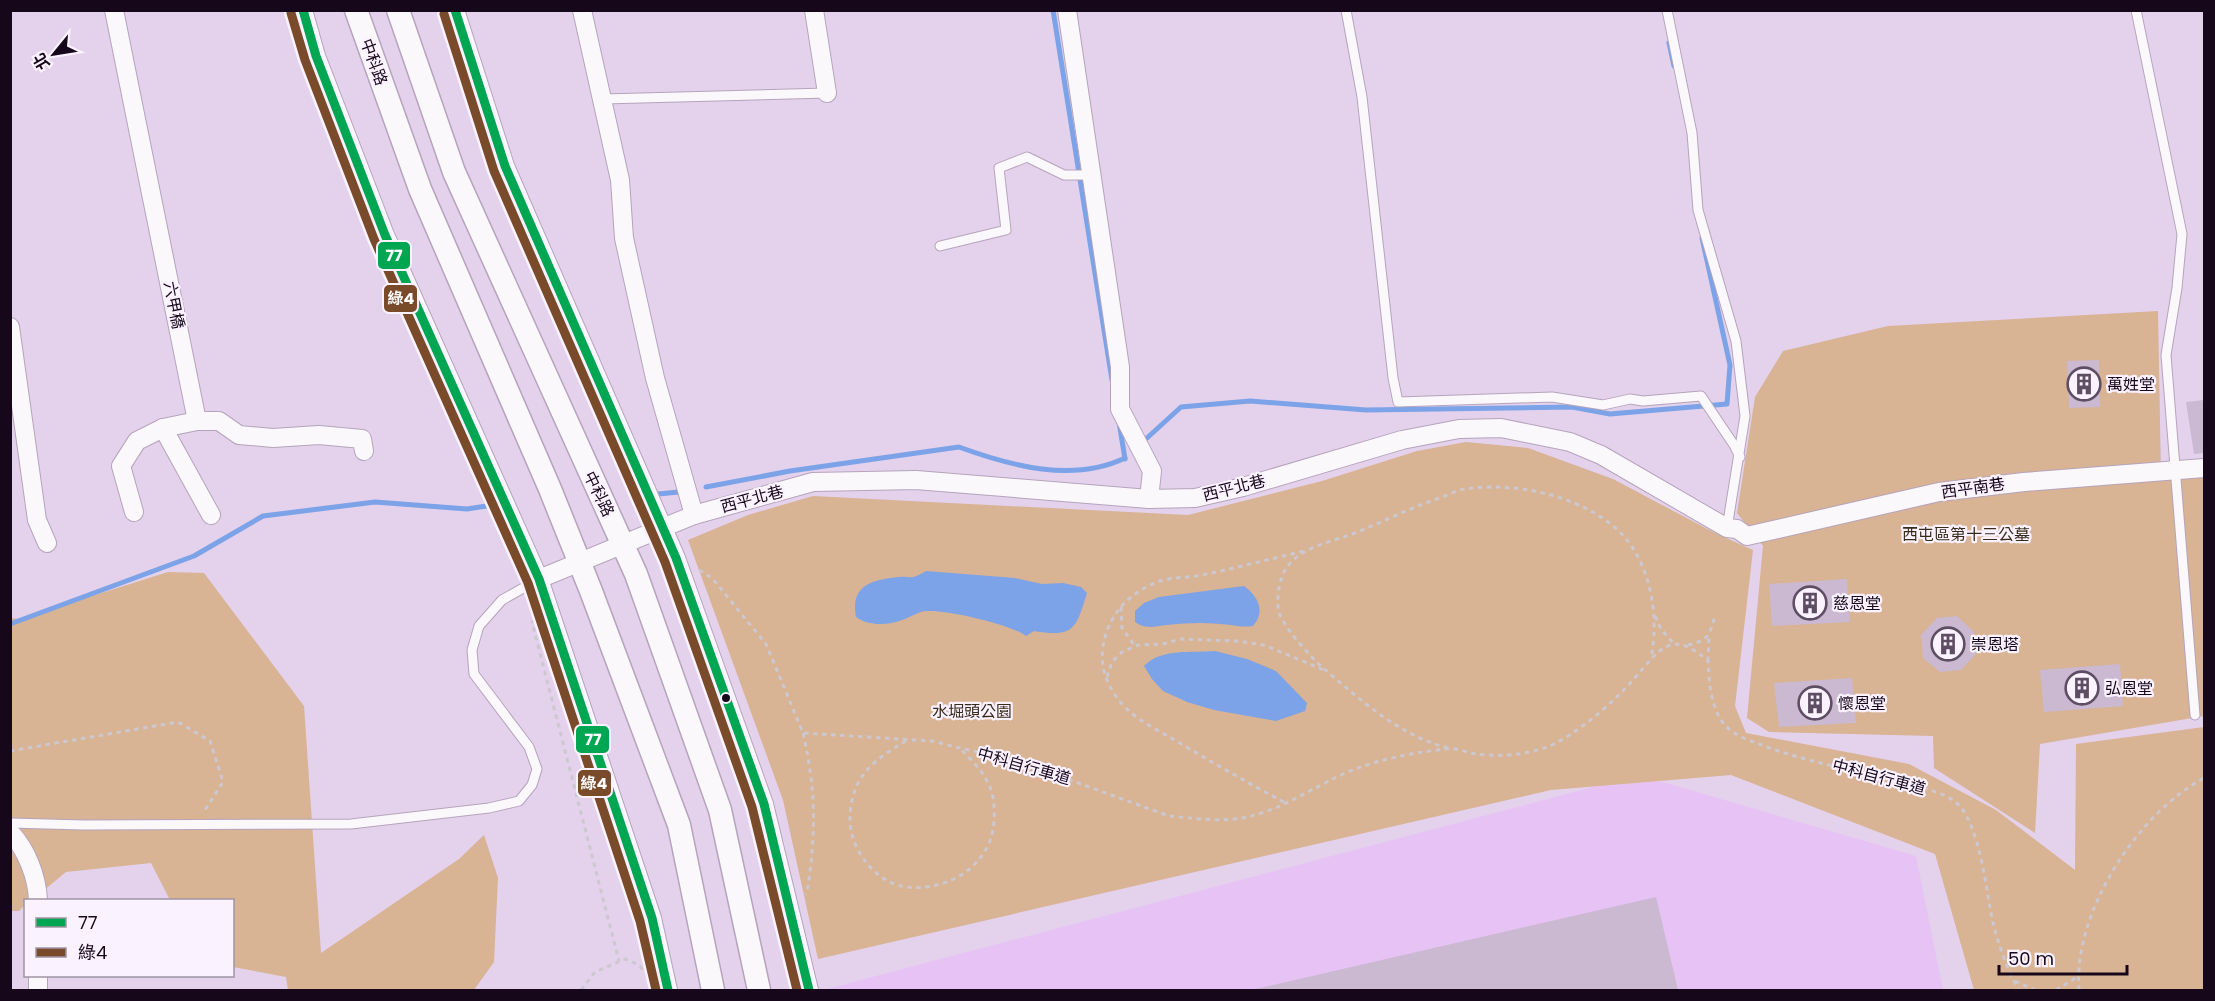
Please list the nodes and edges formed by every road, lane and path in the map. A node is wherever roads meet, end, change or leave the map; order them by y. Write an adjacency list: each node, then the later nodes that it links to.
1 (114, 10): 18 (street, 六甲橋)
2 (303, 10): 36 (street)
3 (356, 10): 35 (street, 中科路)
4 (398, 10): 32 (street, 中科路)
5 (455, 10): 28 (street)
6 (582, 10): 13 (street)
7 (814, 10): 12 (street)
8 (1067, 10): 14 (street)
9 (1346, 10): 21 (lane)
10 (1667, 10): 21 (lane)
11 (2136, 10): 23 (lane)
12 (827, 93): 13 (lane)
13 (603, 99): 27 (street)
14 (1090, 175): 15 (lane); 24 (street)
15 (940, 246)
16 (10, 327): 17 (street)
17 (17, 409): 31 (street)
18 (197, 421): 19 (street); 20 (street)
19 (164, 428): 25 (street); 26 (street)
20 (363, 451)
21 (1740, 457): 29 (lane)
22 (2205, 468): 23 (street, 西平南巷)
23 (2176, 470): 30 (street, 西平南巷); 49 (lane)
24 (1149, 499): 27 (street, 西平北巷); 29 (street, 西平北巷)
25 (134, 512)
26 (211, 515)
27 (694, 515): 28 (street, 西平北巷)
28 (662, 527): 32 (street, 西平北巷); 34 (street)
29 (1727, 528): 30 (street, 西平北巷)
30 (1747, 536)
31 (47, 543)
32 (624, 545): 35 (street, 西平北巷); 69 (street, 中科路)
33 (1308, 550): 37 (path); 38 (path, 中科自行車道); 47 (path, 中科自行車道)
34 (676, 558): 50 (path); 61 (street)
35 (579, 563): 36 (street, 西平北巷); 68 (street, 中科路)
36 (539, 579): 58 (lane); 67 (street)
37 (1121, 606): 44 (path); 48 (path)
38 (1654, 612): 42 (path, 中科自行車道); 45 (path, 中科自行車道)
39 (1715, 616): 41 (path, 中科自行車道)
40 (532, 622): 62 (path)
41 (1709, 636): 43 (path); 46 (path, 中科自行車道)
42 (1674, 644): 43 (path); 45 (path, 中科自行車道)
43 (1686, 645): 46 (path)
44 (1135, 646): 47 (path); 48 (path)
45 (1651, 659): 53 (path, 中科自行車道)
46 (1708, 662): 65 (path, 中科自行車道)
47 (1328, 672): 53 (path, 中科自行車道)
48 (1107, 679): 56 (path)
49 (2195, 715)
50 (803, 733): 51 (path, 中科自行車道); 61 (path)
51 (907, 740): 52 (path, 中科自行車道); 52 (path)
52 (960, 748): 56 (path, 中科自行車道)
53 (1450, 748): 56 (path, 中科自行車道)
54 (10, 751): 58 (path)
55 (2205, 778): 63 (path)
56 (1284, 803)
57 (10, 823): 58 (lane)
58 (195, 825)
59 (10, 832): 60 (street)
60 (38, 899)
61 (791, 911): 70 (street)
62 (619, 961): 64 (path); 66 (path)
63 (2079, 971): 73 (path); 74 (path)
64 (648, 975)
65 (2013, 980): 71 (path, 中科自行車道); 72 (path)
66 (580, 990)
67 (668, 990)
68 (713, 990)
69 (759, 990)
70 (809, 990)
71 (2019, 990)
72 (2035, 990)
73 (2056, 990)
74 (2079, 990)

